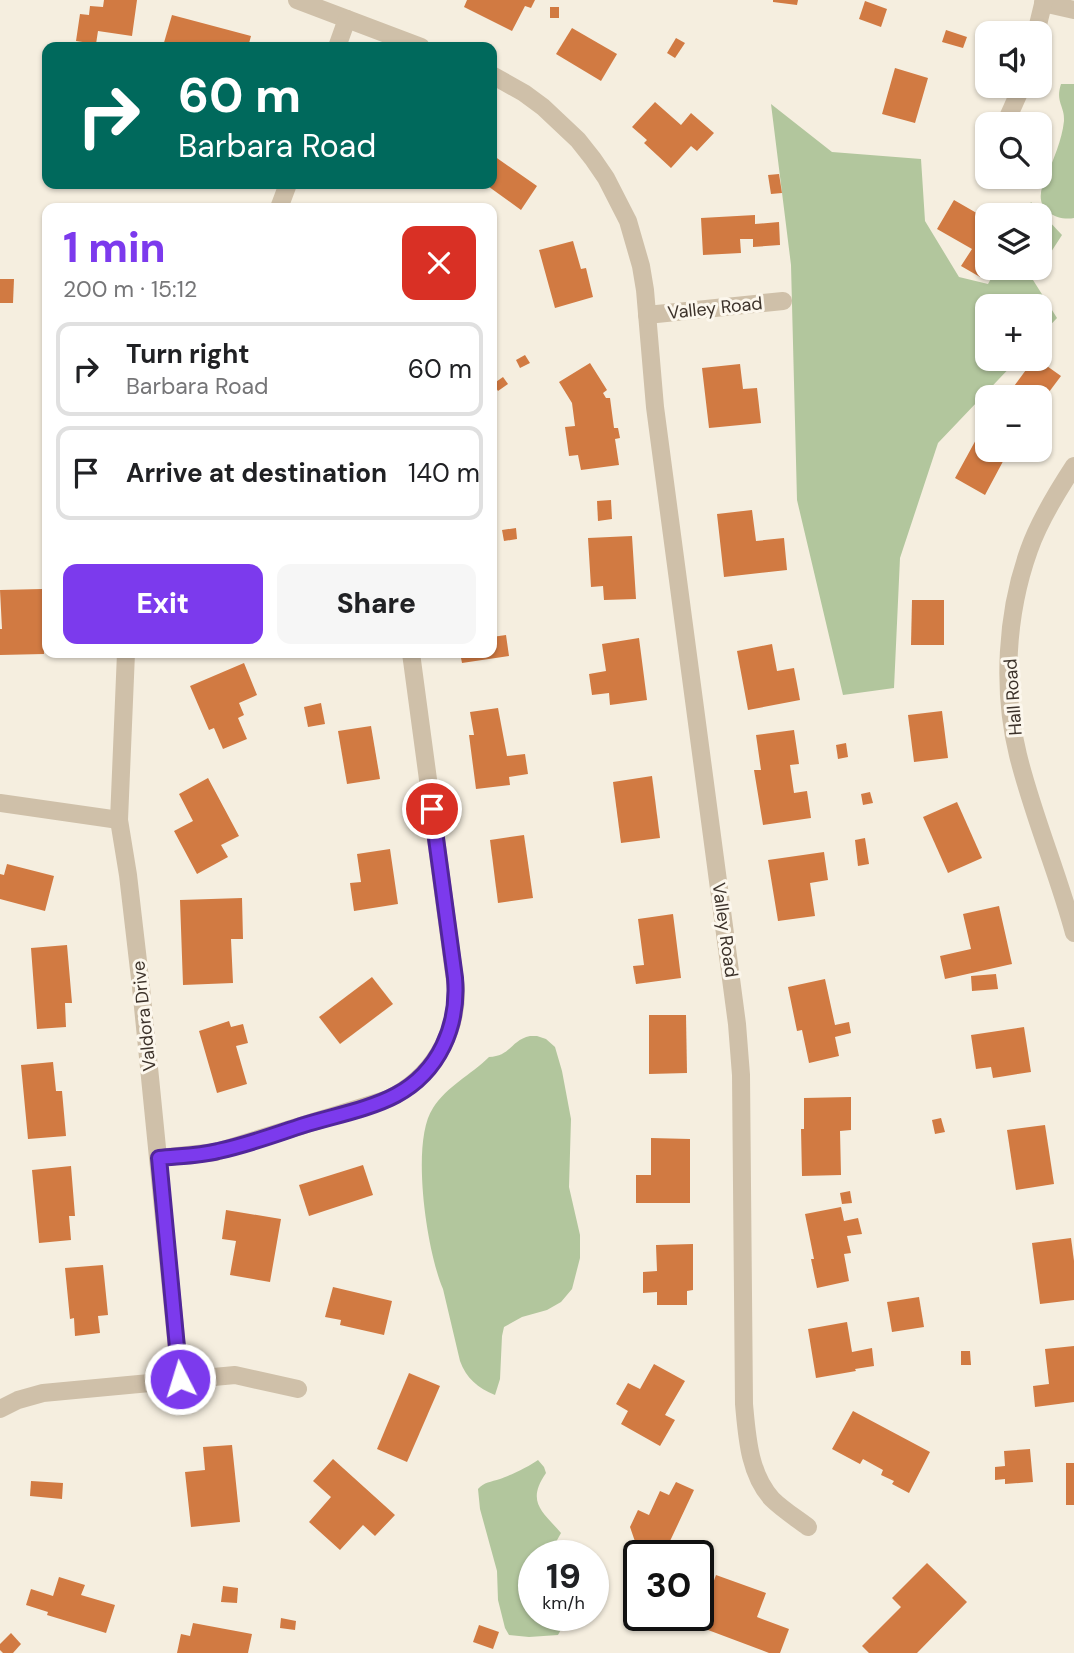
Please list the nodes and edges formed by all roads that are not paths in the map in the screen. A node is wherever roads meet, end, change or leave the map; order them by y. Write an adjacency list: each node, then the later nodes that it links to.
1 (297, 0): 4 (street)
2 (1044, 1): 3 (street); 5 (street)
3 (1074, 10)
4 (347, 19): 6 (street); 7 (street)
5 (1039, 21)
6 (339, 42)
7 (408, 42)
8 (497, 78): 10 (street, Valley Road)
9 (783, 301): 10 (street, Valley Road)
10 (647, 315): 21 (street, Valley Road)
11 (1074, 466): 16 (street, Hall Road)
12 (127, 658): 15 (street, Valdora Drive)
13 (412, 658): 17 (street)
14 (0, 803): 15 (street)
15 (119, 820): 17 (street, Valdora Drive)
16 (1074, 933)
17 (159, 1158): 18 (street, Valdora Drive)
18 (180, 1379): 19 (street); 20 (street)
19 (298, 1390)
20 (0, 1409)
21 (808, 1527)

